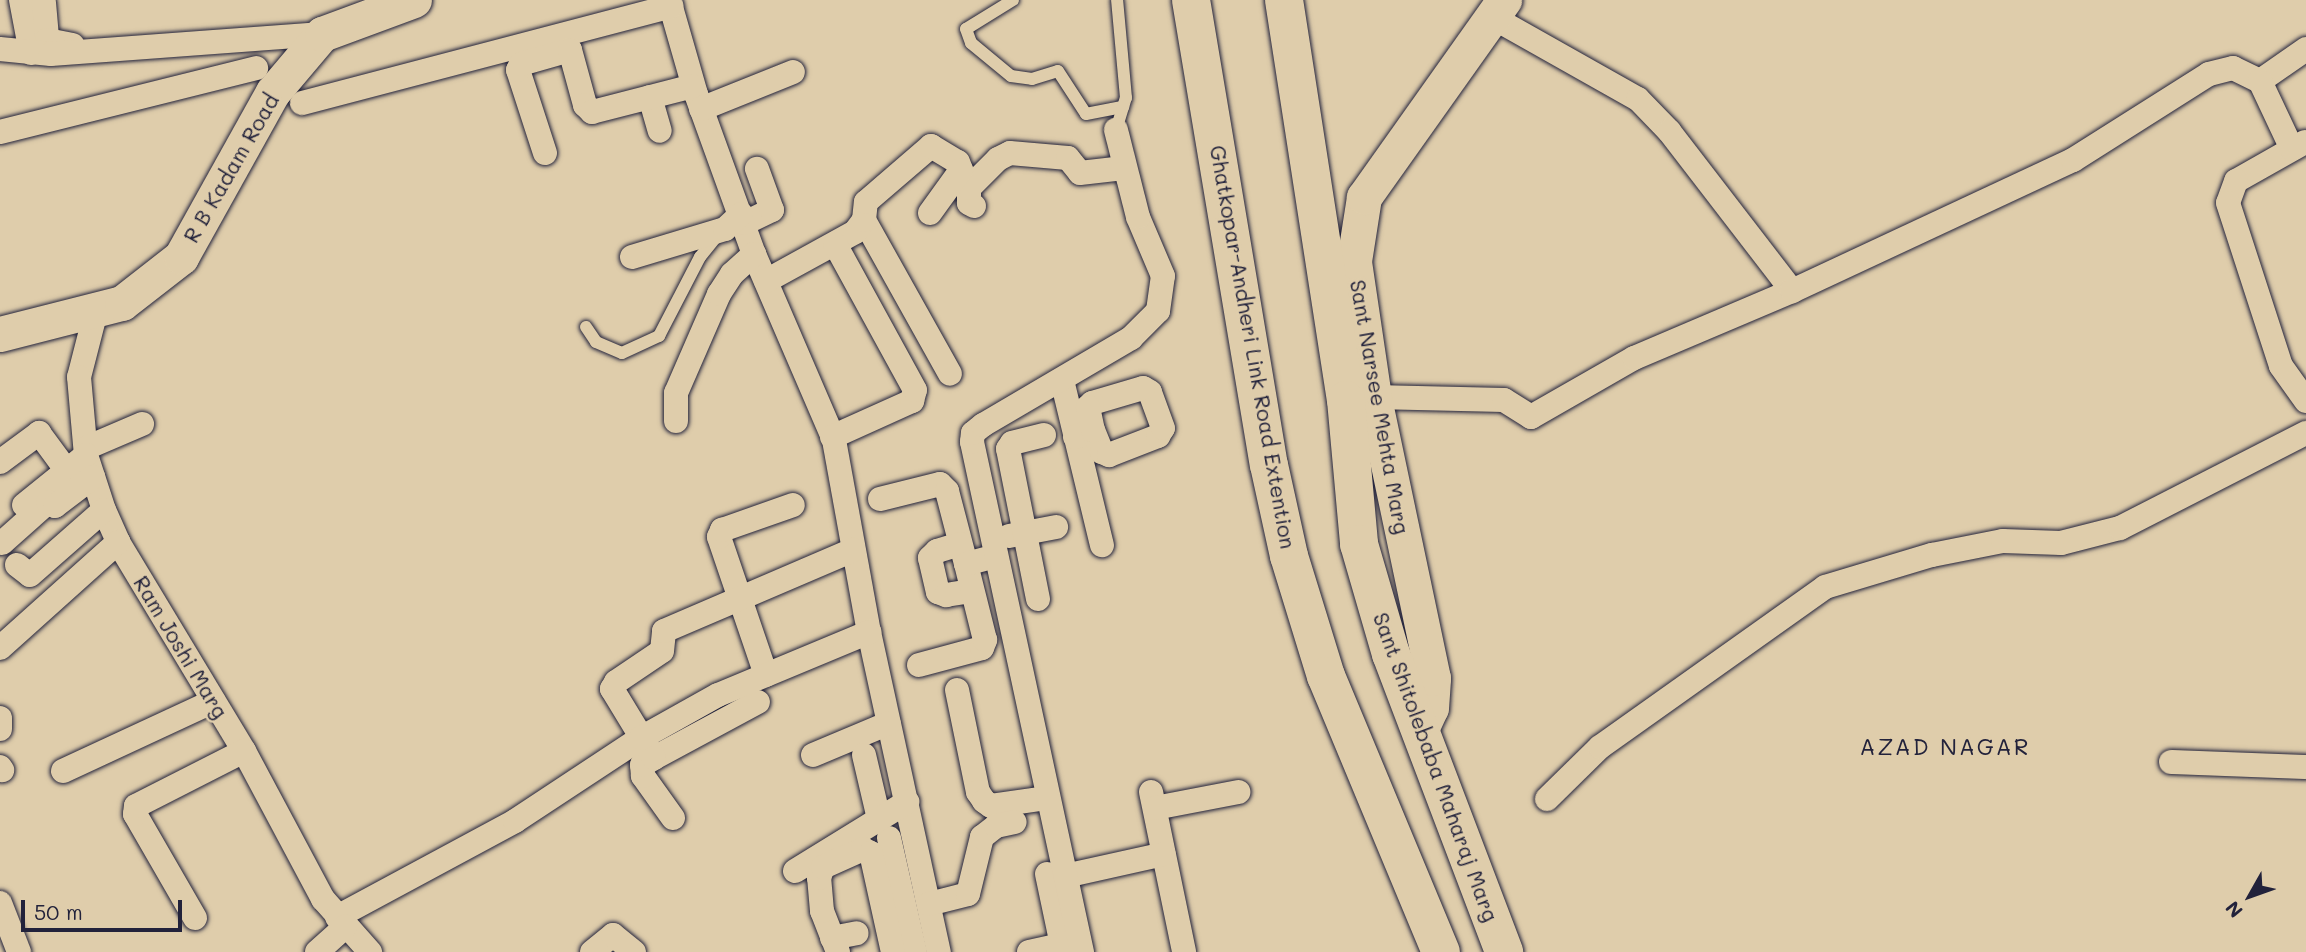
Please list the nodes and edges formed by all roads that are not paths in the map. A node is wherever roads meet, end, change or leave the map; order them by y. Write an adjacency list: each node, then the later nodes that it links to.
1 (414, 0): 10 (street, R B Kadam Road)
2 (1013, 0): 23 (lane)
3 (1117, 0): 23 (lane)
4 (1194, 0): 119 (main road, Ghatkopar-Andheri Link Road Extention)
5 (1284, 0): 84 (main road, Sant Shitolebaba Maharaj Marg)
6 (32, 2): 14 (street); 17 (street)
7 (670, 3): 20 (street); 22 (street)
8 (1499, 9): 38 (street); 44 (street, Sant Narsee Mehta Marg)
9 (636, 32): 16 (street)
10 (322, 34): 12 (street); 20 (street, R B Kadam Road)
11 (115, 36): 14 (street)
12 (251, 42): 14 (street); 20 (street)
13 (0, 48): 17 (street)
14 (72, 48): 17 (street)
15 (2306, 49): 19 (street)
16 (570, 50): 21 (street); 27 (street)
17 (31, 53)
18 (793, 72): 22 (street)
19 (2260, 81): 26 (street); 38 (street)
20 (277, 88): 25 (street); 39 (street, R B Kadam Road)
21 (650, 97): 22 (street); 24 (street)
22 (697, 98): 29 (street)
23 (1119, 118): 28 (street)
24 (660, 131)
25 (0, 132)
26 (2299, 145): 45 (street)
27 (545, 153)
28 (1124, 168): 30 (street); 43 (street)
29 (728, 181): 33 (street); 33 (street)
30 (974, 205)
31 (930, 213): 32 (street)
32 (864, 220): 34 (street); 42 (street)
33 (737, 222): 35 (street); 36 (street); 40 (lane)
34 (835, 243): 37 (street); 50 (street)
35 (754, 254): 37 (street); 46 (street)
36 (632, 257)
37 (766, 281): 50 (street)
38 (1792, 291): 44 (street)
39 (96, 312): 41 (street, R B Kadam Road); 51 (street, Ram Joshi Marg)
40 (586, 327)
41 (0, 334)
42 (950, 374)
43 (1062, 380): 63 (street); 64 (street)
44 (1374, 397): 84 (street, Sant Narsee Mehta Marg)
45 (2306, 401)
46 (676, 421)
47 (142, 424): 51 (street)
48 (2306, 433): 94 (street)
49 (1044, 435): 60 (street)
50 (832, 437): 65 (street)
51 (89, 460): 53 (street); 56 (street); 57 (street, Ram Joshi Marg)
52 (0, 462): 53 (street)
53 (67, 471): 61 (street)
54 (880, 499): 66 (street)
55 (793, 505): 69 (street)
56 (55, 506): 59 (street); 61 (street)
57 (104, 510): 59 (street); 62 (street, Ram Joshi Marg)
58 (1056, 527): 60 (street)
59 (74, 533): 67 (street)
60 (1023, 533): 64 (street); 70 (street)
61 (1, 534)
62 (118, 542): 72 (street); 77 (street, Ram Joshi Marg)
63 (1102, 545)
64 (993, 548): 66 (street); 96 (street)
65 (852, 550): 69 (street); 71 (street)
66 (963, 554): 68 (street); 68 (street)
67 (17, 565)
68 (972, 591): 73 (street)
69 (742, 598): 74 (street); 86 (street)
70 (1038, 599)
71 (869, 632): 74 (street); 82 (street)
72 (0, 648)
73 (919, 665)
74 (766, 675): 76 (street)
75 (957, 690): 96 (street)
76 (718, 695): 79 (street); 80 (street)
77 (214, 701): 87 (street, Ram Joshi Marg); 92 (street)
78 (758, 702): 80 (street)
79 (682, 715): 85 (street); 86 (street)
80 (731, 717): 85 (street)
81 (0, 718): 83 (street)
82 (889, 723): 88 (street); 95 (street)
83 (0, 729)
84 (1421, 729): 120 (main road, Sant Shitolebaba Maharaj Marg)
85 (694, 737): 86 (street)
86 (648, 748): 97 (street); 105 (street)
87 (244, 751): 104 (street); 105 (street, Ram Joshi Marg)
88 (813, 755)
89 (864, 755): 98 (street)
90 (2171, 762): 91 (street)
91 (2306, 767)
92 (63, 771)
93 (1238, 792): 99 (street)
94 (1547, 799)
95 (906, 802): 98 (street); 103 (street)
96 (1032, 813): 101 (street); 103 (street); 108 (street)
97 (673, 818)
98 (884, 828): 100 (street); 115 (street)
99 (1164, 854): 101 (street); 118 (street)
100 (795, 871)
101 (1065, 876): 108 (street)
102 (0, 903): 110 (street)
103 (929, 904): 116 (street)
104 (195, 918)
105 (341, 922): 109 (street); 111 (street, Ram Joshi Marg)
106 (857, 933): 107 (street)
107 (835, 945): 114 (street)
108 (1074, 946): 117 (street)
109 (322, 950)
110 (19, 952)
111 (370, 952)
112 (592, 952): 113 (street)
113 (634, 952)
114 (892, 952)
115 (915, 952)
116 (939, 952)
117 (1029, 952)
118 (1184, 952)
119 (1441, 952)
120 (1504, 952)

